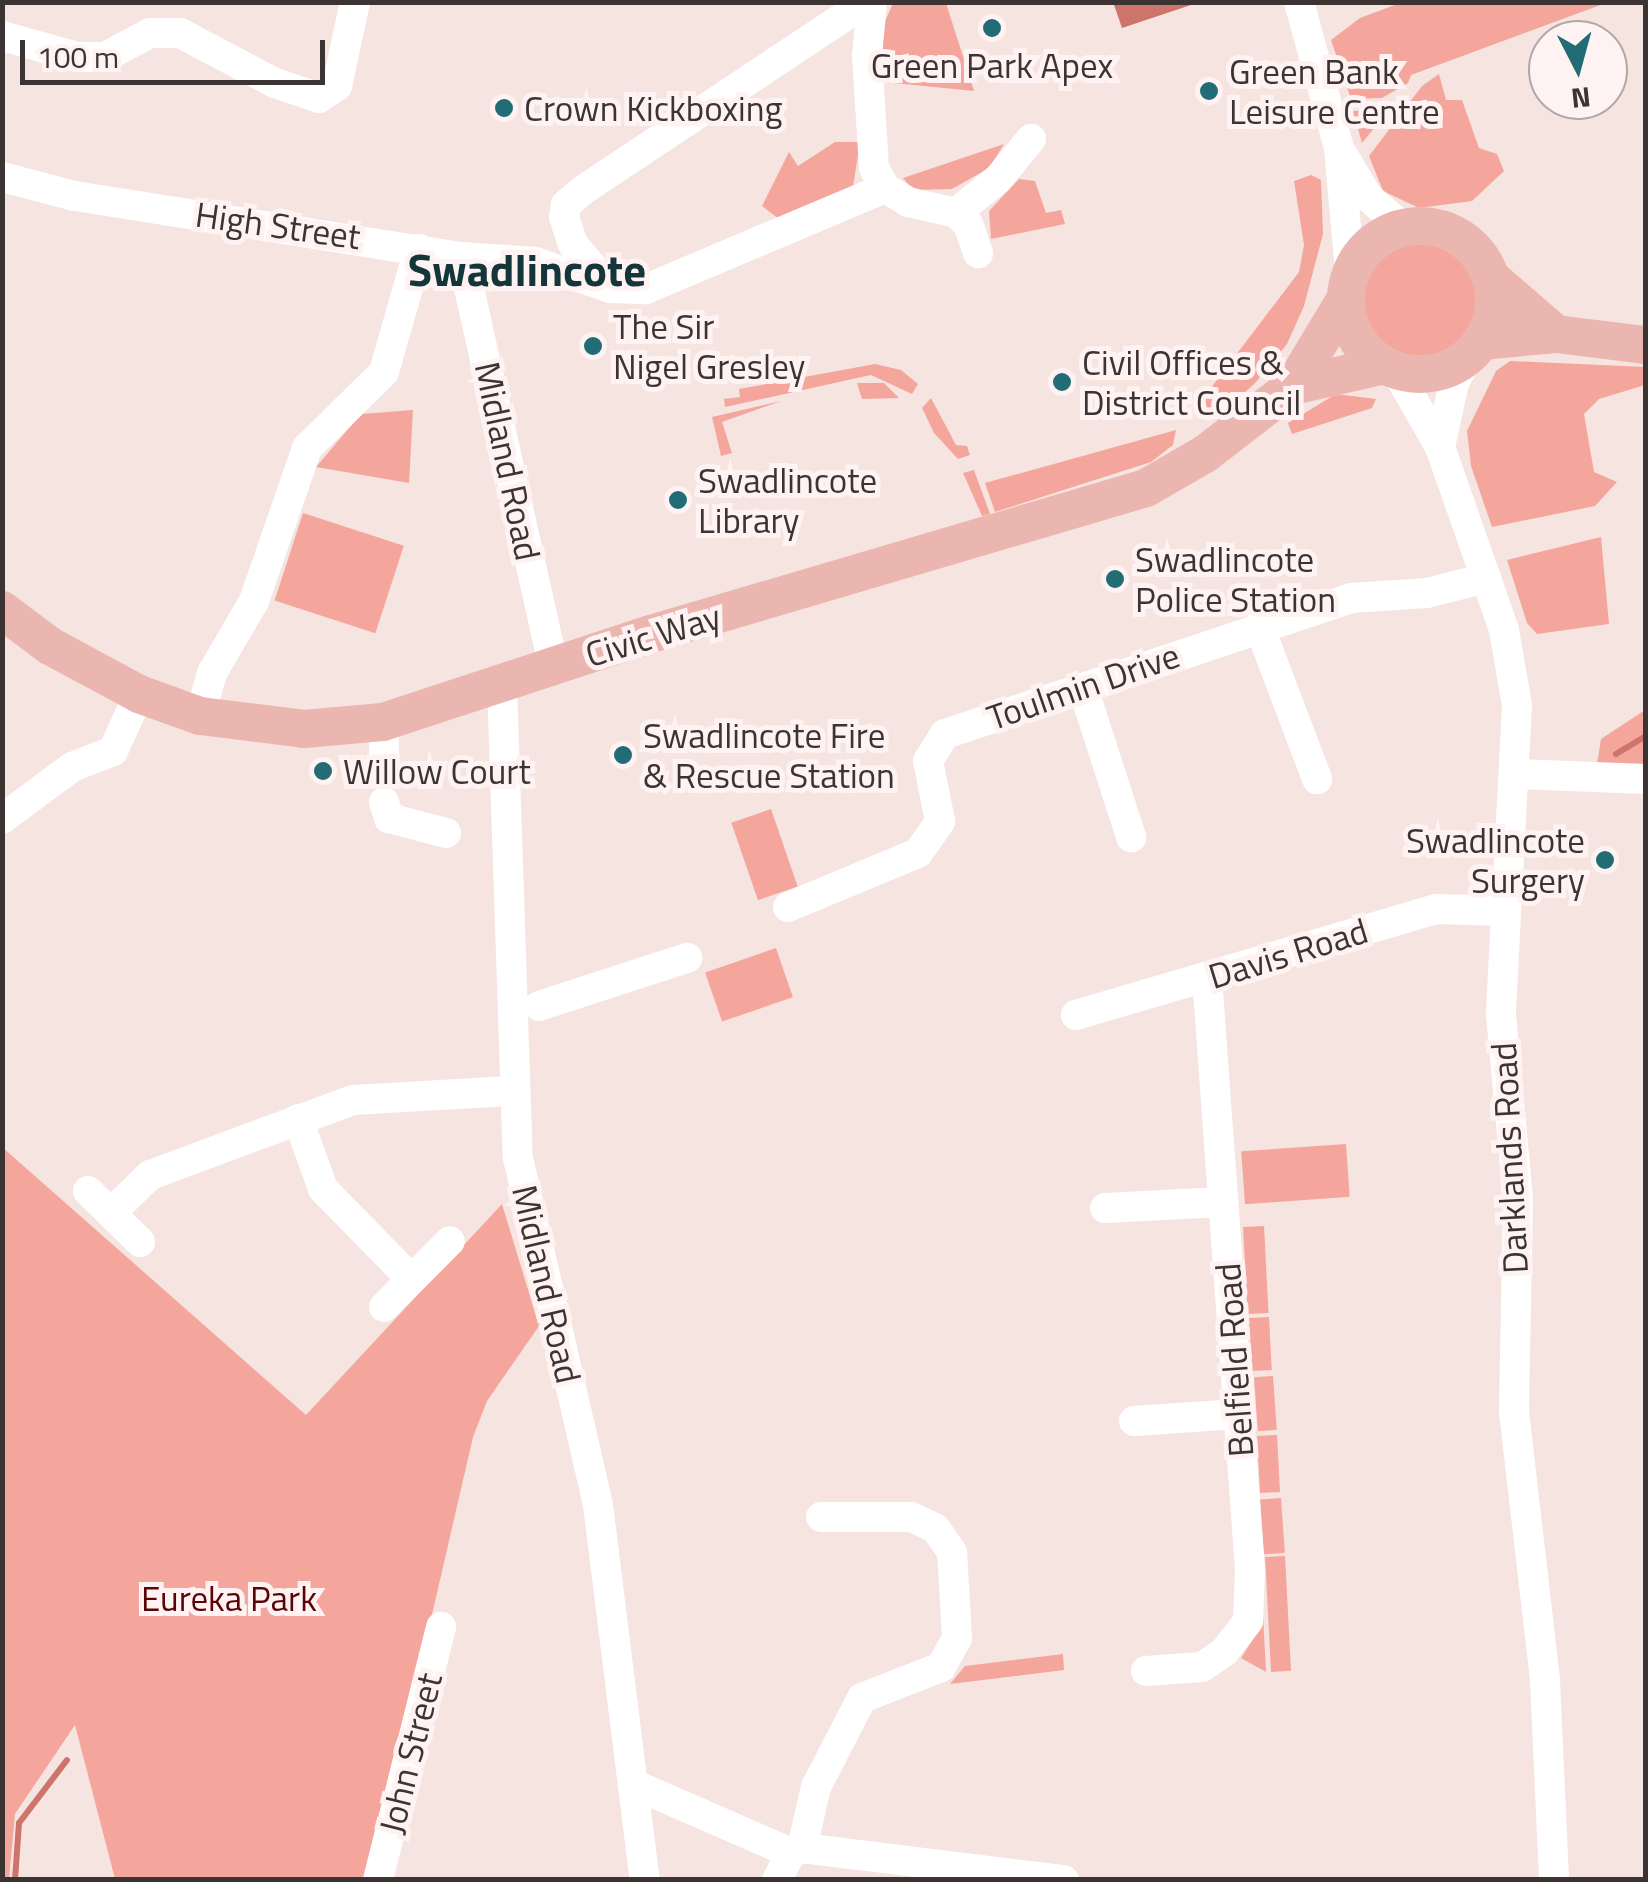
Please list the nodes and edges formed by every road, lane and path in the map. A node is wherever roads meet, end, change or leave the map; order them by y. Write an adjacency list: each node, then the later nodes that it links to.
1 (355, 2): 4 (street)
2 (869, 2): 8 (street); 16 (street)
3 (1299, 2): 6 (street)
4 (2, 36)
5 (1031, 139): 9 (street)
6 (1339, 148): 10 (street); 15 (street)
7 (2, 177): 11 (street, High Street)
8 (885, 188): 9 (street); 16 (street)
9 (956, 213): 12 (street)
10 (1404, 228): 14 (main road); 15 (main road)
11 (419, 249): 13 (street, High Street); 30 (street)
12 (978, 253)
13 (462, 257): 16 (street, High Street); 26 (street, Midland Road)
14 (1491, 278): 17 (main road); 19 (main road)
15 (1348, 284): 20 (main road); 21 (main road, Civic Way)
16 (620, 289)
17 (1556, 334): 18 (main road); 19 (main road)
18 (1646, 345)
19 (1475, 348): 20 (main road); 22 (street)
20 (1391, 369): 21 (main road, Civic Way); 22 (street, Darklands Road)
21 (1293, 386): 26 (main road, Civic Way)
22 (1440, 446): 23 (street, Darklands Road)
23 (1486, 578): 25 (street, Toulmin Drive); 32 (street, Darklands Road)
24 (2, 610): 29 (main road, Civic Way)
25 (1259, 626): 28 (street, Toulmin Drive); 33 (street)
26 (553, 664): 27 (main road, Civic Way)
27 (502, 684): 31 (main road, Civic Way); 44 (street, Midland Road)
28 (1083, 688): 37 (street); 38 (street, Toulmin Drive)
29 (139, 694): 30 (main road, Civic Way); 35 (street)
30 (200, 716): 31 (main road, Civic Way)
31 (383, 722): 36 (street)
32 (1518, 774): 34 (street); 39 (street, Darklands Road)
33 (1317, 779)
34 (1646, 780)
35 (2, 819)
36 (446, 833)
37 (1131, 837)
38 (788, 907)
39 (1503, 911): 41 (street, Davis Road); 64 (street, Darklands Road)
40 (686, 958): 42 (street)
41 (1207, 978): 43 (street, Davis Road); 47 (street, Belfield Road)
42 (538, 1006)
43 (1076, 1015)
44 (512, 1092): 45 (street); 59 (street, Midland Road)
45 (298, 1119): 49 (street); 52 (street)
46 (88, 1191): 49 (street)
47 (1222, 1202): 48 (street); 54 (street, Belfield Road)
48 (1105, 1208)
49 (112, 1212): 51 (street)
50 (450, 1241): 52 (street)
51 (140, 1242)
52 (411, 1279): 53 (street)
53 (384, 1307)
54 (1238, 1414): 55 (street); 58 (street, Belfield Road)
55 (1134, 1421)
56 (821, 1516): 60 (street)
57 (441, 1627): 62 (street, John Street)
58 (1146, 1671)
59 (633, 1784): 60 (street); 63 (street, Midland Road)
60 (791, 1858): 61 (street)
61 (1056, 1879)
62 (378, 1880)
63 (644, 1880)
64 (1554, 1880)

